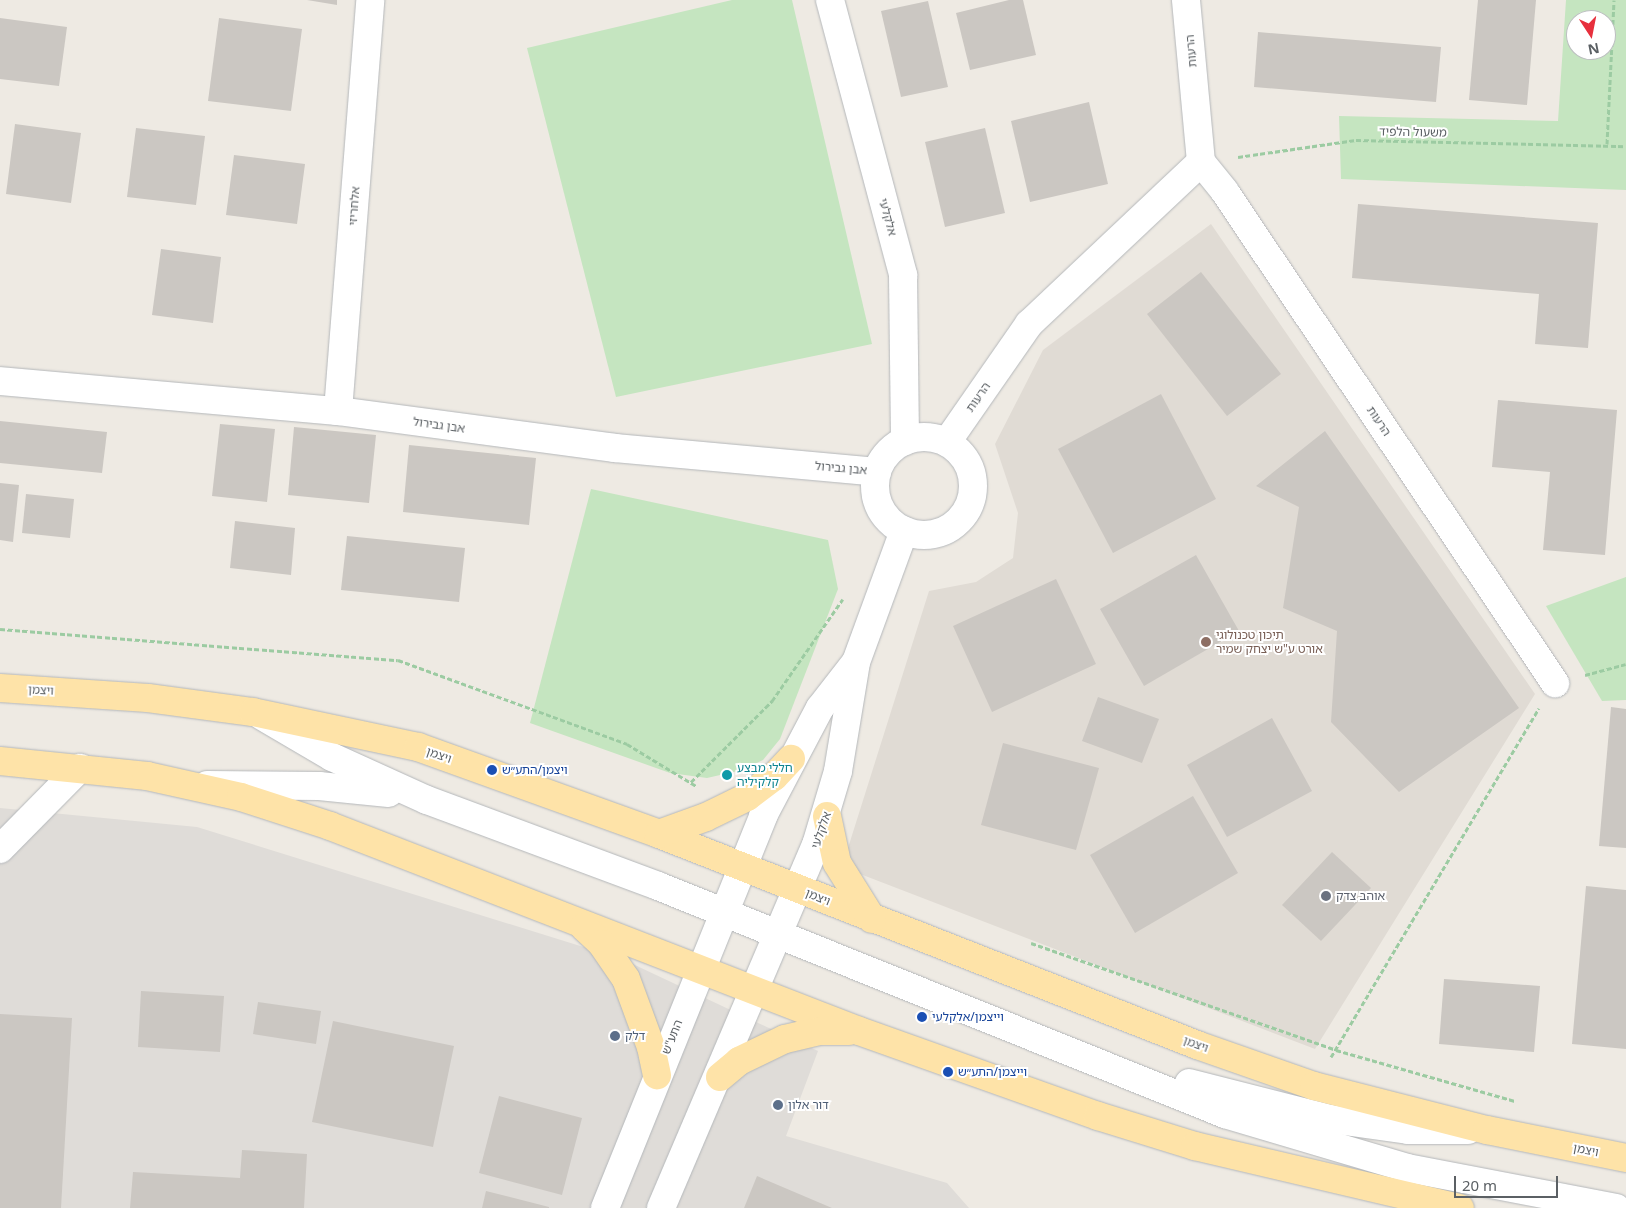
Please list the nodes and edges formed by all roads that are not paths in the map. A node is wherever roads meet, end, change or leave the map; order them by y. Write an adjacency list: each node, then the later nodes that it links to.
1 (370, 0): 6 (street, אלחריזי)
2 (830, 0): 7 (street, אלקלעי)
3 (1186, 0): 4 (street, הרעות)
4 (1201, 162): 8 (street, הרעות); 12 (street, הרעות)
5 (0, 381): 6 (street, אבן גבירול)
6 (338, 411): 9 (street, אבן גבירול)
7 (905, 440): 8 (street); 9 (street)
8 (947, 442): 10 (street)
9 (877, 472): 10 (street)
10 (904, 531): 11 (street, אלקלעי)
11 (856, 662): 15 (street, אלקלעי); 20 (street, אלקלעי)
12 (1555, 683)
13 (0, 688): 14 (main road, ויצמן)
14 (253, 712): 19 (street); 21 (main road, ויצמן)
15 (791, 759): 21 (main road); 23 (street, אלקלעי)
16 (0, 761): 17 (main road)
17 (80, 768): 18 (main road); 22 (street)
18 (197, 785): 19 (street); 27 (main road)
19 (427, 800): 25 (street)
20 (827, 816): 24 (street, אלקלעי); 26 (main road)
21 (659, 834): 23 (main road, ויצמן)
22 (0, 849)
23 (741, 867): 24 (main road, ויצמן); 25 (street, התע"ש)
24 (798, 889): 26 (main road, ויצמן); 28 (street, אלקלעי)
25 (722, 912): 28 (street); 29 (street, התע"ש)
26 (872, 919): 35 (main road, ויצמן)
27 (578, 920): 29 (main road); 33 (main road)
28 (779, 935): 30 (street, אלקלעי); 32 (street)
29 (700, 969): 30 (main road); 33 (street, התע"ש)
30 (756, 990): 31 (main road); 34 (street)
31 (859, 1031): 34 (main road); 39 (main road)
32 (1034, 1038): 35 (street); 40 (street)
33 (657, 1075): 37 (street, התע"ש)
34 (720, 1078): 38 (street)
35 (1487, 1130): 36 (main road, ויצמן)
36 (1626, 1158)
37 (605, 1208)
38 (662, 1208)
39 (1460, 1208)
40 (1616, 1208)

